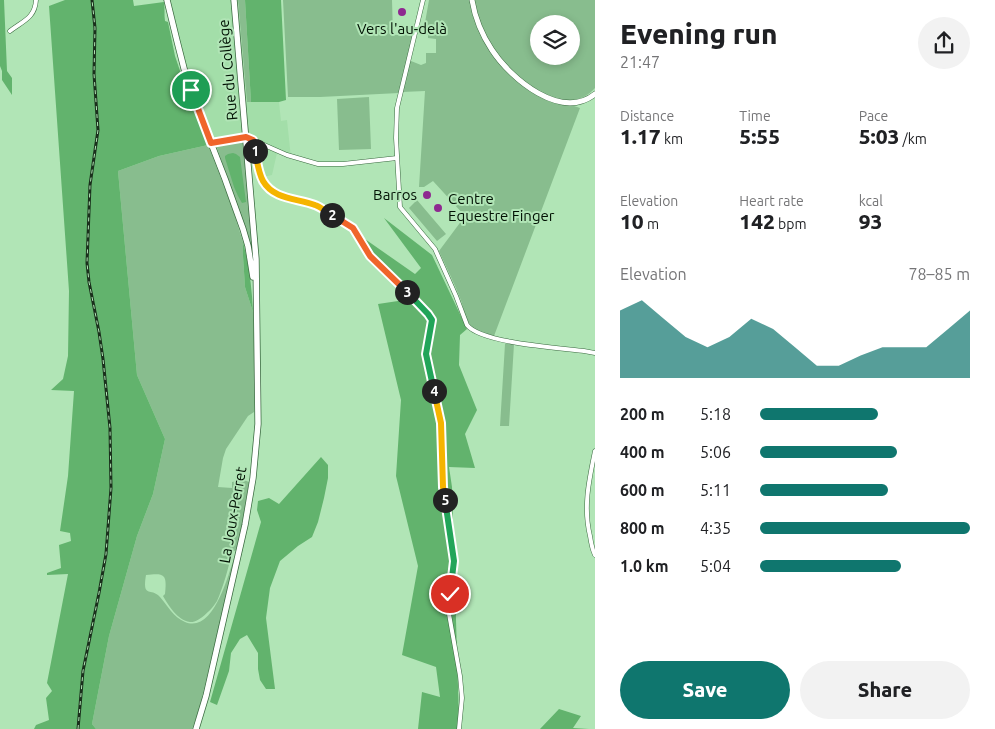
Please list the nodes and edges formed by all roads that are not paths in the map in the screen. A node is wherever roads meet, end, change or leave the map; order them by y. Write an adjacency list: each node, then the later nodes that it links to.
1 (36, 0): 6 (street)
2 (167, 0): 10 (main road, La Joux-Perret)
3 (234, 0): 8 (main road, Rue du Collège)
4 (423, 0): 11 (street)
5 (472, 0): 7 (main road)
6 (10, 31)
7 (595, 94)
8 (246, 137): 9 (street); 10 (street); 12 (main road, La Joux-Perret)
9 (253, 140): 11 (street); 17 (street)
10 (211, 143): 12 (main road, La Joux-Perret)
11 (396, 158): 13 (street)
12 (257, 301): 16 (main road, La Joux-Perret)
13 (595, 353)
14 (595, 451): 15 (street)
15 (595, 555)
16 (196, 729)
17 (459, 729)

